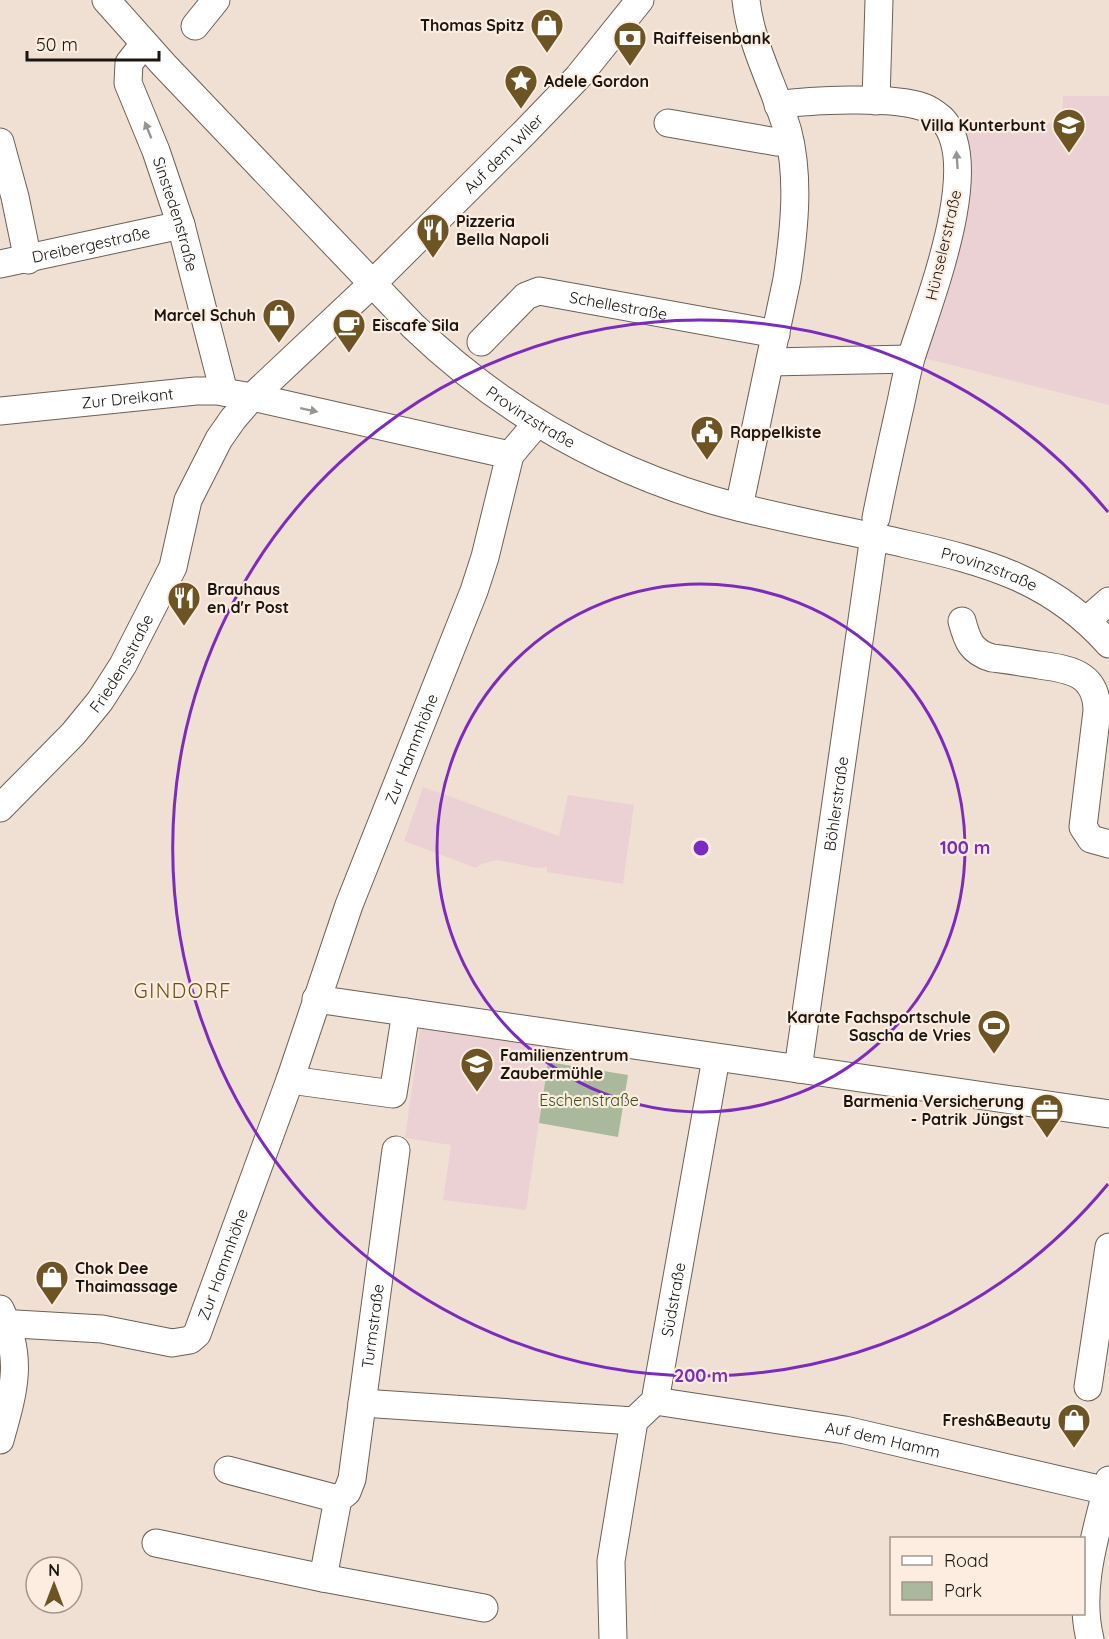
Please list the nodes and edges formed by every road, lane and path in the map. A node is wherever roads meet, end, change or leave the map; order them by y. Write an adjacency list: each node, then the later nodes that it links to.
1 (106, 0): 7 (street, Provinzstraße)
2 (216, 0): 6 (street)
3 (640, 0): 16 (street, Auf dem Wiler)
4 (746, 0): 9 (street)
5 (879, 0): 8 (street)
6 (195, 26)
7 (144, 44): 13 (street, Sinstedenstraße, one-way to 7); 16 (street, Provinzstraße)
8 (876, 101): 9 (street, Hünselerstraße); 19 (street, Hünselerstraße, one-way to 8)
9 (778, 105): 12 (street)
10 (668, 123): 12 (street)
11 (0, 142): 14 (street)
12 (790, 142): 17 (street)
13 (182, 225): 14 (street, Dreibergestraße); 21 (street, Sinstedenstraße)
14 (28, 260): 15 (street, Dreibergestraße)
15 (0, 264)
16 (372, 284): 22 (street, Auf dem Wiler); 24 (street, Provinzstraße)
17 (776, 334): 18 (street, Schellestraße); 20 (street)
18 (481, 342)
19 (910, 359): 20 (street); 27 (street, Hünselerstraße)
20 (770, 362): 26 (street)
21 (224, 392): 22 (street, Zur Dreikant); 23 (street, Zur Dreikant)
22 (252, 397): 25 (street, one-way to 25); 32 (street, Friedensstraße)
23 (0, 411)
24 (537, 423): 25 (street, Zur Hammhöhe); 26 (street, Provinzstraße)
25 (510, 455): 34 (street, Zur Hammhöhe)
26 (739, 507): 27 (street, Provinzstraße)
27 (875, 527): 30 (street, Provinzstraße); 37 (street, Böhlerstraße)
28 (1109, 601): 30 (street)
29 (962, 621): 33 (street)
30 (1086, 621): 31 (street, Provinzstraße)
31 (1109, 644)
32 (0, 808)
33 (1109, 844)
34 (316, 999): 35 (street); 38 (street, Zur Hammhöhe)
35 (405, 1012): 36 (street); 38 (street)
36 (716, 1058): 37 (street); 44 (street, Südstraße)
37 (798, 1069): 39 (street)
38 (290, 1080): 42 (street, Zur Hammhöhe)
39 (1109, 1114)
40 (396, 1150): 45 (street, Turmstraße)
41 (1109, 1246): 43 (street)
42 (4, 1318): 47 (street)
43 (1088, 1387)
44 (656, 1401): 46 (street); 49 (street, Auf dem Hamm)
45 (362, 1403): 46 (street); 50 (street, Turmstraße)
46 (634, 1421): 57 (street)
47 (0, 1440)
48 (228, 1470): 50 (street)
49 (1108, 1485): 53 (street)
50 (338, 1499): 52 (street, Turmstraße)
51 (156, 1543): 52 (street)
52 (323, 1578): 54 (street)
53 (1085, 1599)
54 (484, 1608)
55 (1085, 1612): 59 (street)
56 (1082, 1615): 58 (street)
57 (613, 1639)
58 (1076, 1639)
59 (1090, 1639)

